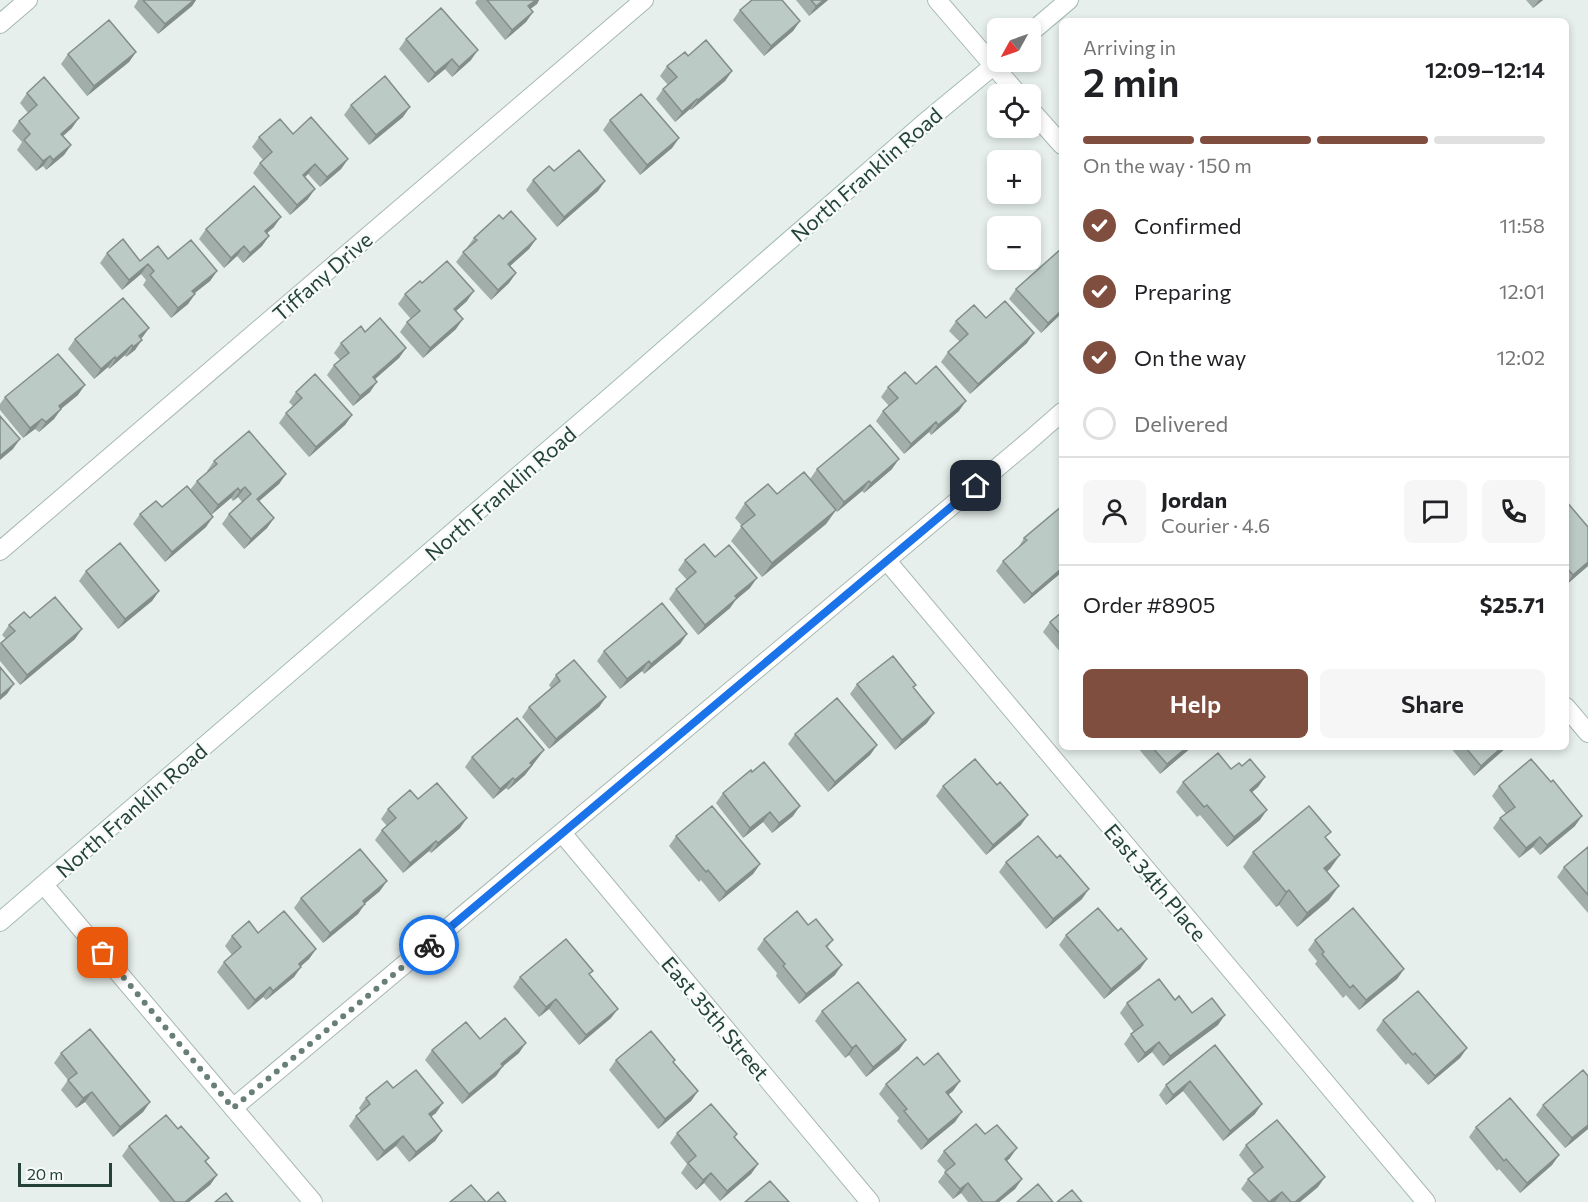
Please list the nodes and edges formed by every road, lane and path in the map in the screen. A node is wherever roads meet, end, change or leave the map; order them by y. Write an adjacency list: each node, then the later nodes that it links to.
1 (28, 0): 5 (street)
2 (644, 0): 12 (street, Tiffany Drive)
3 (937, 0): 7 (street)
4 (1069, 0): 6 (street)
5 (0, 24)
6 (1041, 24)
7 (987, 54)
8 (987, 70): 17 (street, North Franklin Road)
9 (1041, 121): 10 (street)
10 (1059, 142)
11 (1059, 415): 13 (street)
12 (0, 551)
13 (887, 561): 16 (street); 22 (street, East 34th Place)
14 (1569, 711): 15 (street)
15 (1588, 733)
16 (562, 833): 19 (street); 21 (street, East 35th Street)
17 (44, 885): 18 (street, North Franklin Road); 19 (street)
18 (0, 922)
19 (233, 1108): 20 (street)
20 (313, 1202)
21 (870, 1202)
22 (1426, 1202)

